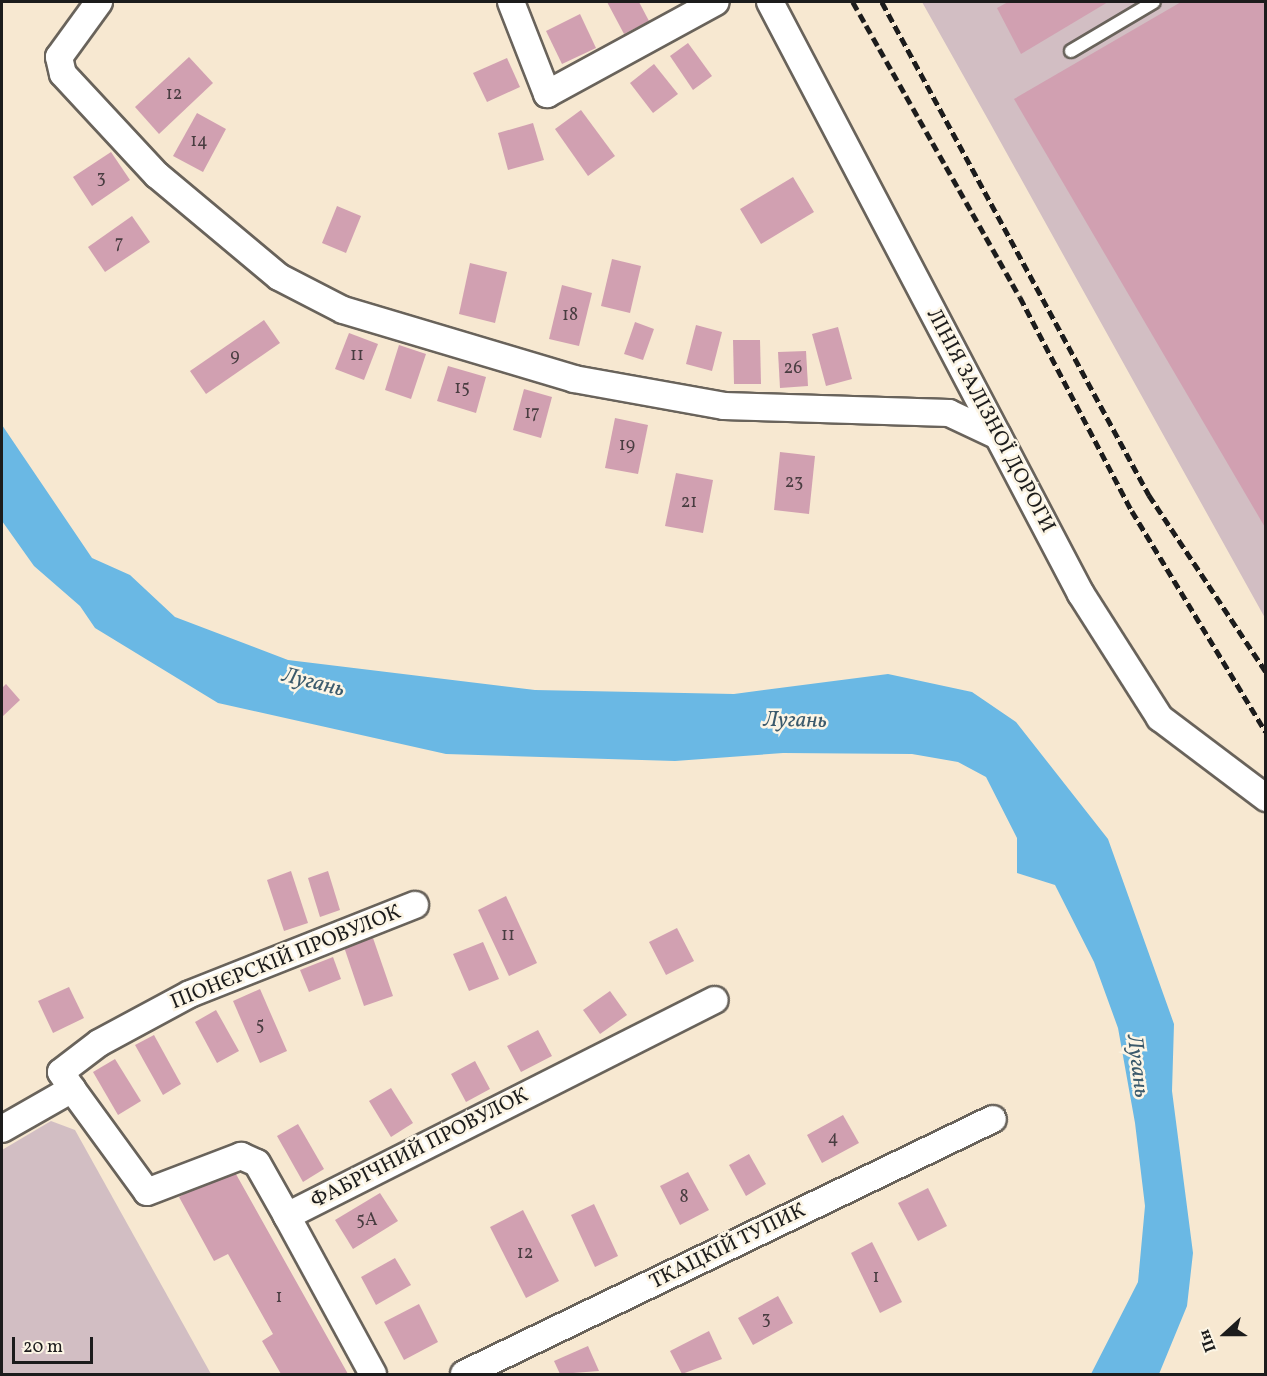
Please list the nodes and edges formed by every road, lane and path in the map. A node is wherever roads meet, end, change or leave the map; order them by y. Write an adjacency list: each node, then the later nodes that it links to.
1 (99, 2): 7 (street)
2 (510, 2): 3 (street)
3 (716, 2)
4 (770, 2): 7 (street, ЛІНІЯ ЗАЛІЗНОЇ ДОРОГИ)
5 (1154, 2): 6 (lane)
6 (1071, 51)
7 (998, 436): 8 (street, ЛІНІЯ ЗАЛІЗНОЇ ДОРОГИ)
8 (1266, 798)
9 (415, 905): 11 (street, ПІОНЄРСКІЙ ПРОВУЛОК)
10 (715, 1000): 14 (street, ФАБРІЧНИЙ ПРОВУЛОК)
11 (72, 1089): 13 (street); 14 (street)
12 (993, 1119): 16 (street, ТКАЦКІЙ ТУПИК)
13 (2, 1129)
14 (287, 1216): 15 (street, ФАБРІЧНИЙ ПРОВУЛОК)
15 (373, 1374)
16 (464, 1374)

